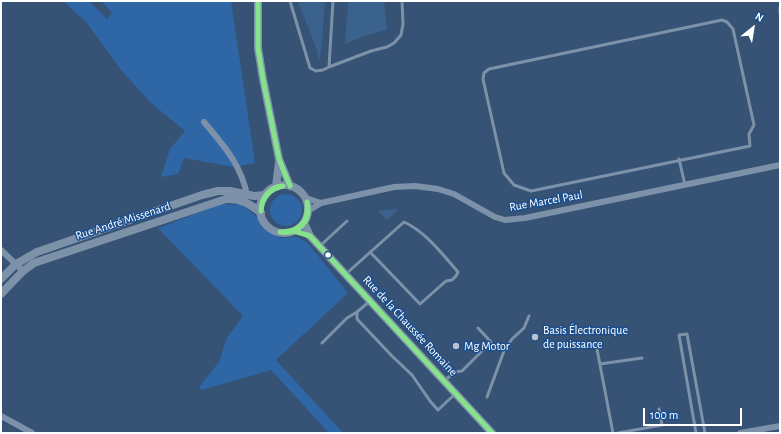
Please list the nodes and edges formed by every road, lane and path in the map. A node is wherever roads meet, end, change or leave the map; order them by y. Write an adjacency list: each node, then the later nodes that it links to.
1 (258, 1): 9 (street)
2 (290, 1): 7 (lane)
3 (333, 1): 7 (lane)
4 (402, 1): 7 (lane)
5 (780, 8): 6 (lane)
6 (780, 13)
7 (329, 68)
8 (204, 122): 15 (street)
9 (279, 159): 13 (street); 14 (street)
10 (679, 159): 10 (lane); 12 (lane)
11 (780, 165): 12 (street, Rue Marcel Paul)
12 (685, 185): 19 (street, Rue Marcel Paul)
13 (290, 186): 14 (street); 18 (street)
14 (276, 187): 17 (street)
15 (247, 194): 16 (street, Rue André Missenard); 17 (street, Rue André Missenard)
16 (202, 195): 20 (street); 30 (street, Rue André Missenard)
17 (265, 195): 22 (street)
18 (306, 198): 19 (street); 21 (street)
19 (321, 203): 21 (street, Rue Marcel Paul)
20 (206, 205): 22 (street, Rue André Missenard); 31 (street, Rue André Missenard)
21 (308, 211): 24 (street)
22 (261, 212): 25 (street)
23 (347, 221): 27 (lane)
24 (304, 223): 25 (street); 26 (street, Rue de la Chaussée Romaine)
25 (294, 231): 26 (street)
26 (310, 236): 27 (street, Rue de la Chaussée Romaine)
27 (319, 246): 32 (street, Rue de la Chaussée Romaine)
28 (1, 250): 30 (street)
29 (370, 252): 29 (lane); 32 (lane)
30 (16, 264): 31 (street); 33 (street, Rue André Missenard)
31 (23, 271): 34 (street, Rue André Missenard)
32 (345, 275): 35 (street, Rue de la Chaussée Romaine)
33 (1, 279)
34 (1, 294)
35 (370, 301): 36 (lane); 43 (street, Rue de la Chaussée Romaine)
36 (357, 312): 39 (lane); 44 (lane)
37 (529, 316): 45 (lane)
38 (478, 328): 43 (lane)
39 (322, 343)
40 (596, 344): 42 (lane)
41 (642, 358): 42 (lane)
42 (600, 364): 51 (lane)
43 (444, 381): 44 (street, Rue de la Chaussée Romaine)
44 (455, 393): 50 (street, Rue de la Chaussée Romaine)
45 (487, 398)
46 (659, 409): 52 (lane)
47 (1, 416): 49 (street)
48 (780, 426): 55 (street)
49 (32, 433)
50 (492, 433)
51 (613, 433)
52 (618, 433)
53 (696, 433): 54 (lane)
54 (705, 433)
55 (740, 433)

